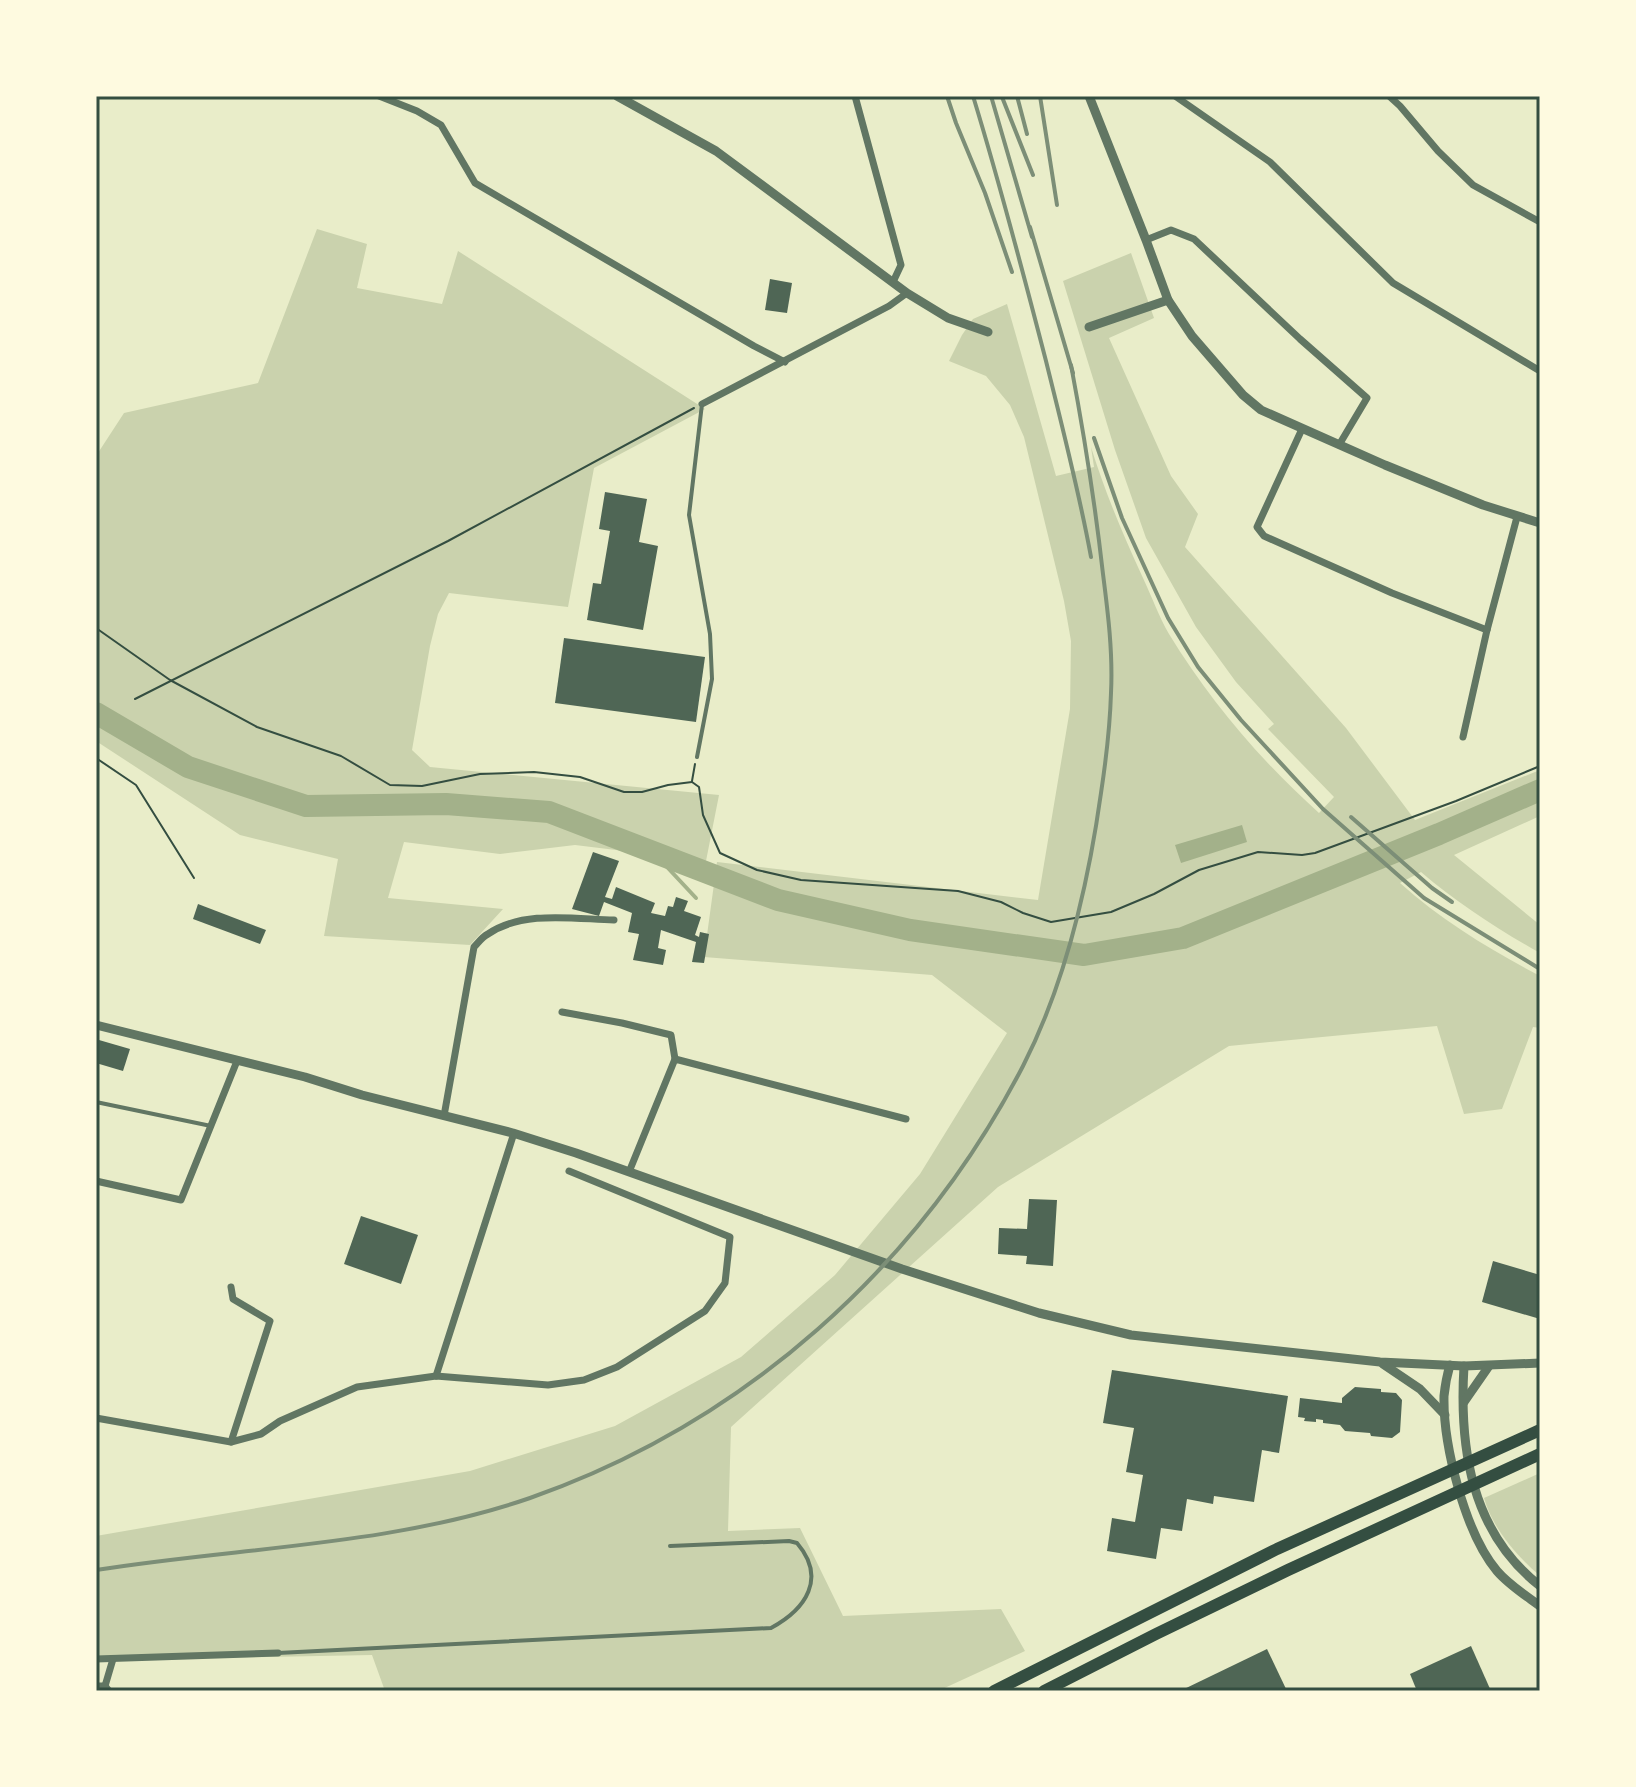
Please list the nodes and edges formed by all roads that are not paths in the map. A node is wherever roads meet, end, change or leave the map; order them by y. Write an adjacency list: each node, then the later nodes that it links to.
1 (379, 96): 16 (street)
2 (617, 96): 11 (street)
3 (855, 96): 11 (street)
4 (1089, 96): 10 (street)
5 (1175, 96): 17 (street)
6 (1389, 96): 8 (street)
7 (1400, 96): 8 (street)
8 (1400, 106): 9 (street)
9 (1540, 222)
10 (1146, 240): 13 (street); 20 (street)
11 (893, 282): 12 (street)
12 (907, 293): 15 (street); 16 (street)
13 (1168, 300): 14 (street); 19 (street)
14 (1089, 327)
15 (988, 332)
16 (785, 362): 18 (street)
17 (1540, 371)
18 (702, 404): 25 (lane)
19 (1302, 429): 20 (street); 23 (street)
20 (1339, 445): 21 (street)
21 (1517, 517): 22 (street); 23 (street)
22 (1540, 523)
23 (1487, 630): 24 (street)
24 (1463, 737)
25 (697, 757)
26 (614, 920): 32 (street)
27 (562, 1012): 29 (street)
28 (96, 1025): 30 (street)
29 (675, 1059): 33 (street); 37 (street)
30 (237, 1061): 32 (street); 34 (street)
31 (96, 1102): 34 (lane)
32 (444, 1116): 35 (street)
33 (906, 1119)
34 (211, 1126): 38 (street)
35 (514, 1133): 37 (street); 45 (street)
36 (569, 1171): 45 (street)
37 (629, 1172): 40 (street)
38 (96, 1181)
39 (231, 1287): 50 (street)
40 (1380, 1362): 42 (street); 47 (street)
41 (1540, 1363): 44 (street)
42 (1450, 1365): 43 (street); 47 (street)
43 (1464, 1366): 44 (street); 46 (street)
44 (1489, 1366): 46 (street)
45 (436, 1376): 50 (street)
46 (1463, 1405): 53 (street)
47 (1445, 1415): 54 (street)
48 (96, 1418): 50 (street)
49 (1540, 1430): 59 (highway)
50 (231, 1442)
51 (1540, 1454): 60 (highway)
52 (670, 1546): 55 (lane)
53 (1540, 1586)
54 (1540, 1606)
55 (278, 1653): 57 (street)
56 (96, 1659): 57 (street)
57 (113, 1659): 58 (street)
58 (103, 1688)
59 (994, 1691)
60 (1044, 1691)

